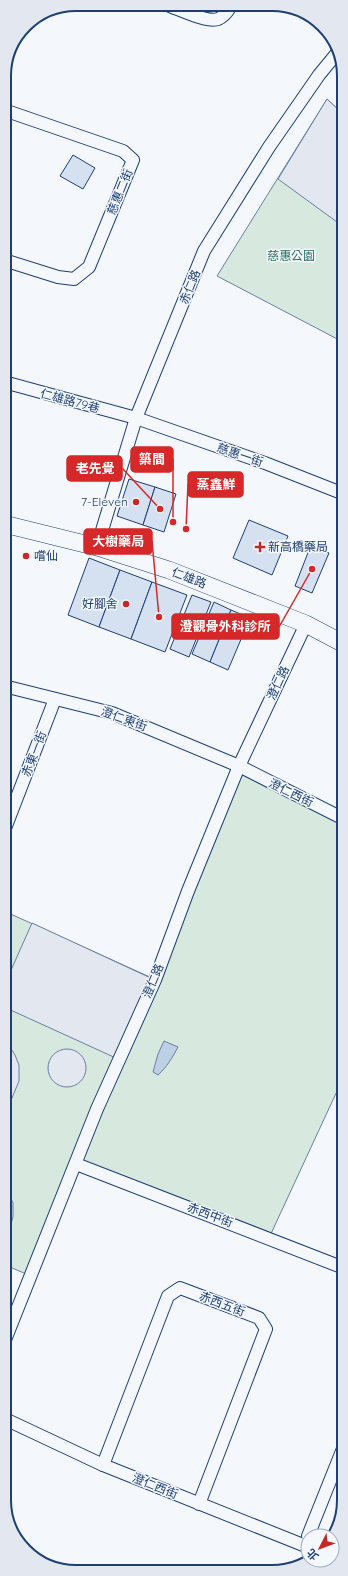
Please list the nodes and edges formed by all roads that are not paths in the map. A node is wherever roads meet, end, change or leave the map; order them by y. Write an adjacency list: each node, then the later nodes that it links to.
1 (184, 11): 2 (street)
2 (228, 11)
3 (334, 57): 7 (street, 赤仁路)
4 (11, 112): 5 (street, 慈惠二街)
5 (11, 262)
6 (11, 384): 7 (street, 仁雄路79巷)
7 (136, 418): 8 (street, 慈惠一街); 10 (street, 赤仁路)
8 (337, 491)
9 (11, 526): 10 (street, 仁雄路)
10 (96, 547): 11 (street, 仁雄路)
11 (306, 624): 12 (street, 仁雄路); 15 (street, 澄仁路)
12 (337, 640)
13 (11, 688): 14 (street, 澄仁東街)
14 (55, 699): 15 (street, 澄仁東街); 16 (street, 赤東一街)
15 (239, 766): 17 (street, 澄仁西街); 18 (street, 澄仁路)
16 (11, 813)
17 (337, 815)
18 (76, 1164): 19 (street, 赤西中街); 20 (street, 澄仁路)
19 (337, 1265)
20 (11, 1323)
21 (11, 1422): 23 (street, 澄仁西街)
22 (337, 1464): 25 (street)
23 (103, 1466): 24 (street, 澄仁西街); 24 (street, 赤西五街)
24 (199, 1504): 26 (street, 澄仁西街)
25 (312, 1528)
26 (300, 1539)

